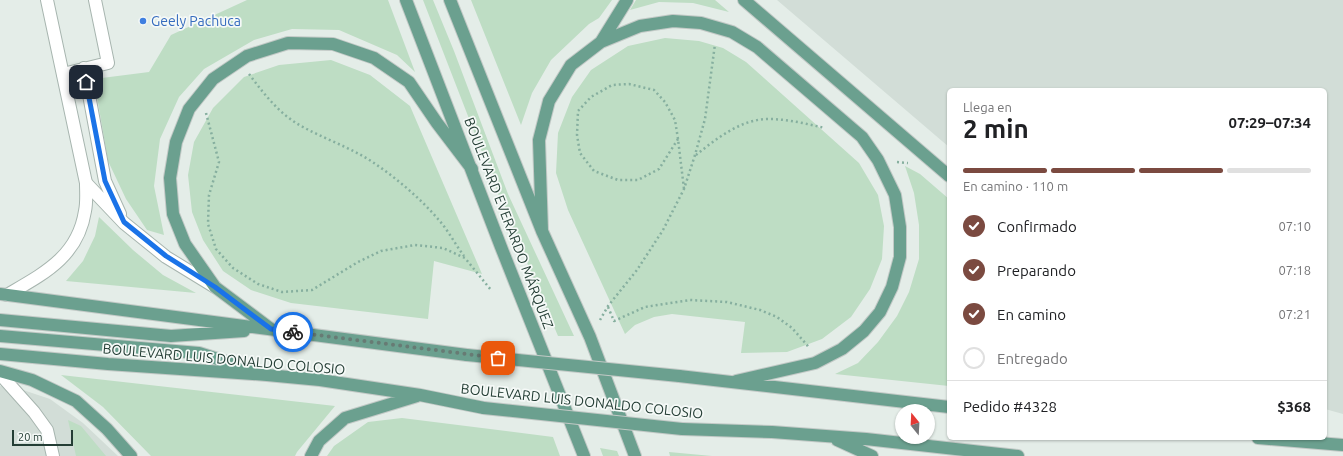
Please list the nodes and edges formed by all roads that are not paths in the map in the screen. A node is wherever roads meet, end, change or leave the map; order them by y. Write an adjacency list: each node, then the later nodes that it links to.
1 (47, 0): 9 (street)
2 (95, 0): 8 (street)
3 (406, 0): 10 (main road, BOULEVARD EVERARDO MÁRQUEZ)
4 (450, 0): 14 (main road)
5 (628, 0): 7 (main road)
6 (744, 0): 11 (main road)
7 (601, 42): 14 (main road); 23 (main road)
8 (84, 68): 9 (street); 13 (street)
9 (63, 74): 12 (street)
10 (472, 169): 15 (main road); 33 (main road, BOULEVARD EVERARDO MÁRQUEZ)
11 (947, 174)
12 (86, 183): 13 (street); 16 (street)
13 (124, 222): 15 (street)
14 (542, 231): 34 (main road)
15 (215, 287): 18 (main road)
16 (4, 295): 18 (main road)
17 (0, 320): 18 (main road)
18 (271, 329): 23 (main road, bridge)
19 (0, 336): 22 (main road)
20 (0, 354): 22 (main road, BOULEVARD LUIS DONALDO COLOSIO)
21 (0, 373): 30 (street); 31 (main road)
22 (267, 375): 24 (main road, BOULEVARD LUIS DONALDO COLOSIO)
23 (736, 381): 25 (main road)
24 (420, 395): 26 (main road, BOULEVARD LUIS DONALDO COLOSIO, bridge); 32 (main road)
25 (947, 407)
26 (830, 436): 35 (main road); 36 (main road, BOULEVARD LUIS DONALDO COLOSIO)
27 (1327, 439): 29 (main road)
28 (1282, 440): 29 (main road)
29 (1342, 445)
30 (53, 456)
31 (131, 456)
32 (311, 456)
33 (584, 456)
34 (635, 456)
35 (872, 456)
36 (1018, 456)

